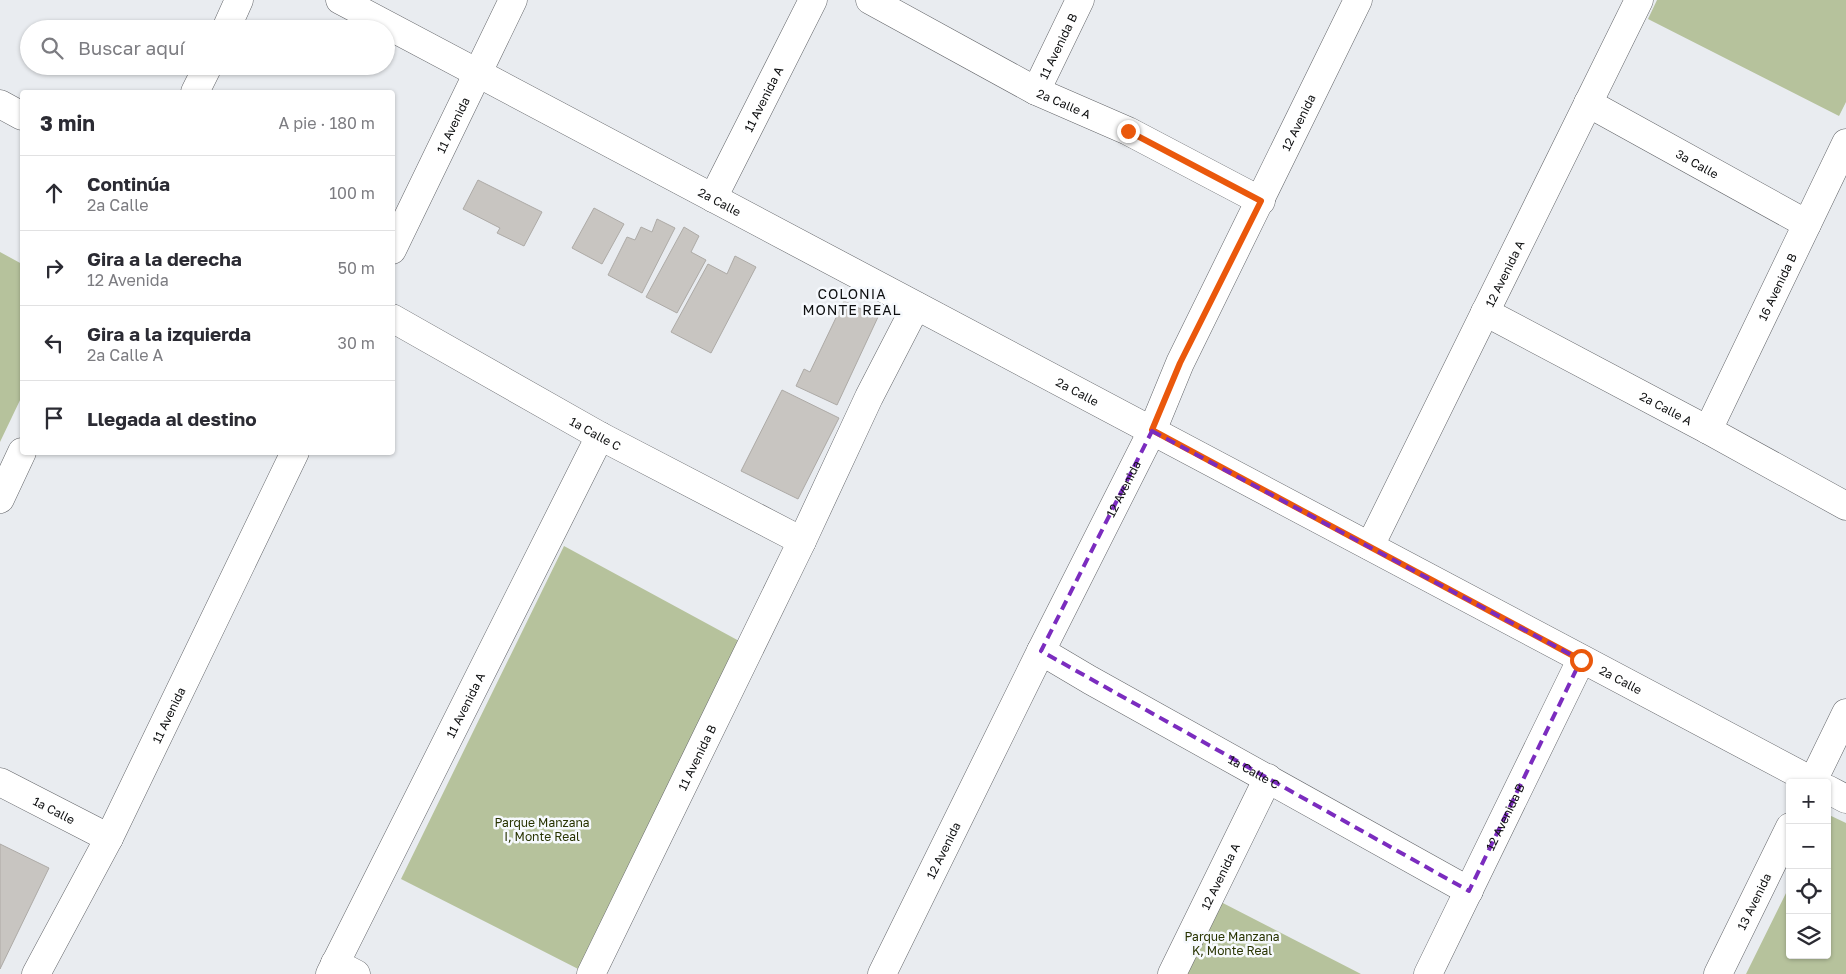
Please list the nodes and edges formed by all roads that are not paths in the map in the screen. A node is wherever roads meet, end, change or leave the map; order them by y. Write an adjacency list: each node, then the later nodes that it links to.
1 (240, 0): 9 (street)
2 (340, 0): 10 (street, 2a Calle)
3 (513, 0): 12 (street, 11 Avenida)
4 (813, 0): 20 (street, 11 Avenida A)
5 (870, 0): 15 (street, 2a Calle A)
6 (1080, 0): 15 (street, 11 Avenida B)
7 (1358, 0): 21 (street, 12 Avenida)
8 (1639, 0): 16 (street, 12 Avenida A)
9 (230, 20)
10 (377, 20)
11 (395, 29): 12 (street, 2a Calle)
12 (478, 74): 20 (street, 2a Calle); 23 (street, 11 Avenida)
13 (204, 75): 14 (street)
14 (196, 90)
15 (1036, 91): 21 (street, 2a Calle A)
16 (1588, 103): 22 (street, 3a Calle); 25 (street, 12 Avenida A)
17 (0, 104): 18 (street)
18 (20, 115)
19 (1846, 143): 22 (street, 16 Avenida B)
20 (713, 198): 24 (street, 2a Calle)
21 (1261, 201): 27 (street, 12 Avenida)
22 (1807, 224): 28 (street, 16 Avenida B)
23 (395, 244)
24 (916, 306): 27 (street, 2a Calle); 34 (street, 11 Avenida B)
25 (1485, 312): 28 (street, 2a Calle A); 35 (street, 12 Avenida A)
26 (395, 320): 29 (street, 1a Calle C)
27 (1152, 430): 35 (street, 2a Calle); 36 (street, 12 Avenida)
28 (1708, 430): 33 (street, 2a Calle A)
29 (600, 436): 34 (street, 1a Calle C); 48 (street, 11 Avenida A)
30 (21, 455): 32 (street)
31 (294, 455): 46 (street, 11 Avenida)
32 (0, 499)
33 (1846, 506)
34 (802, 541): 50 (street, 11 Avenida B)
35 (1370, 546): 37 (street, 2a Calle)
36 (1041, 651): 39 (street, 1a Calle C); 51 (street, 12 Avenida)
37 (1581, 660): 40 (street, 2a Calle); 47 (street, 12 Avenida B)
38 (1846, 713): 41 (street)
39 (1268, 778): 47 (street, 1a Calle C); 52 (street, 12 Avenida A)
40 (1807, 779)
41 (1819, 779)
42 (0, 782): 46 (street, 1a Calle)
43 (1831, 791): 44 (street, 2a Calle)
44 (1846, 799)
45 (1786, 835): 54 (street, 13 Avenida)
46 (109, 838): 49 (street, 11 Avenida)
47 (1469, 891): 53 (street, 12 Avenida B)
48 (340, 970)
49 (36, 974)
50 (591, 974)
51 (882, 974)
52 (1172, 974)
53 (1428, 974)
54 (1718, 974)

